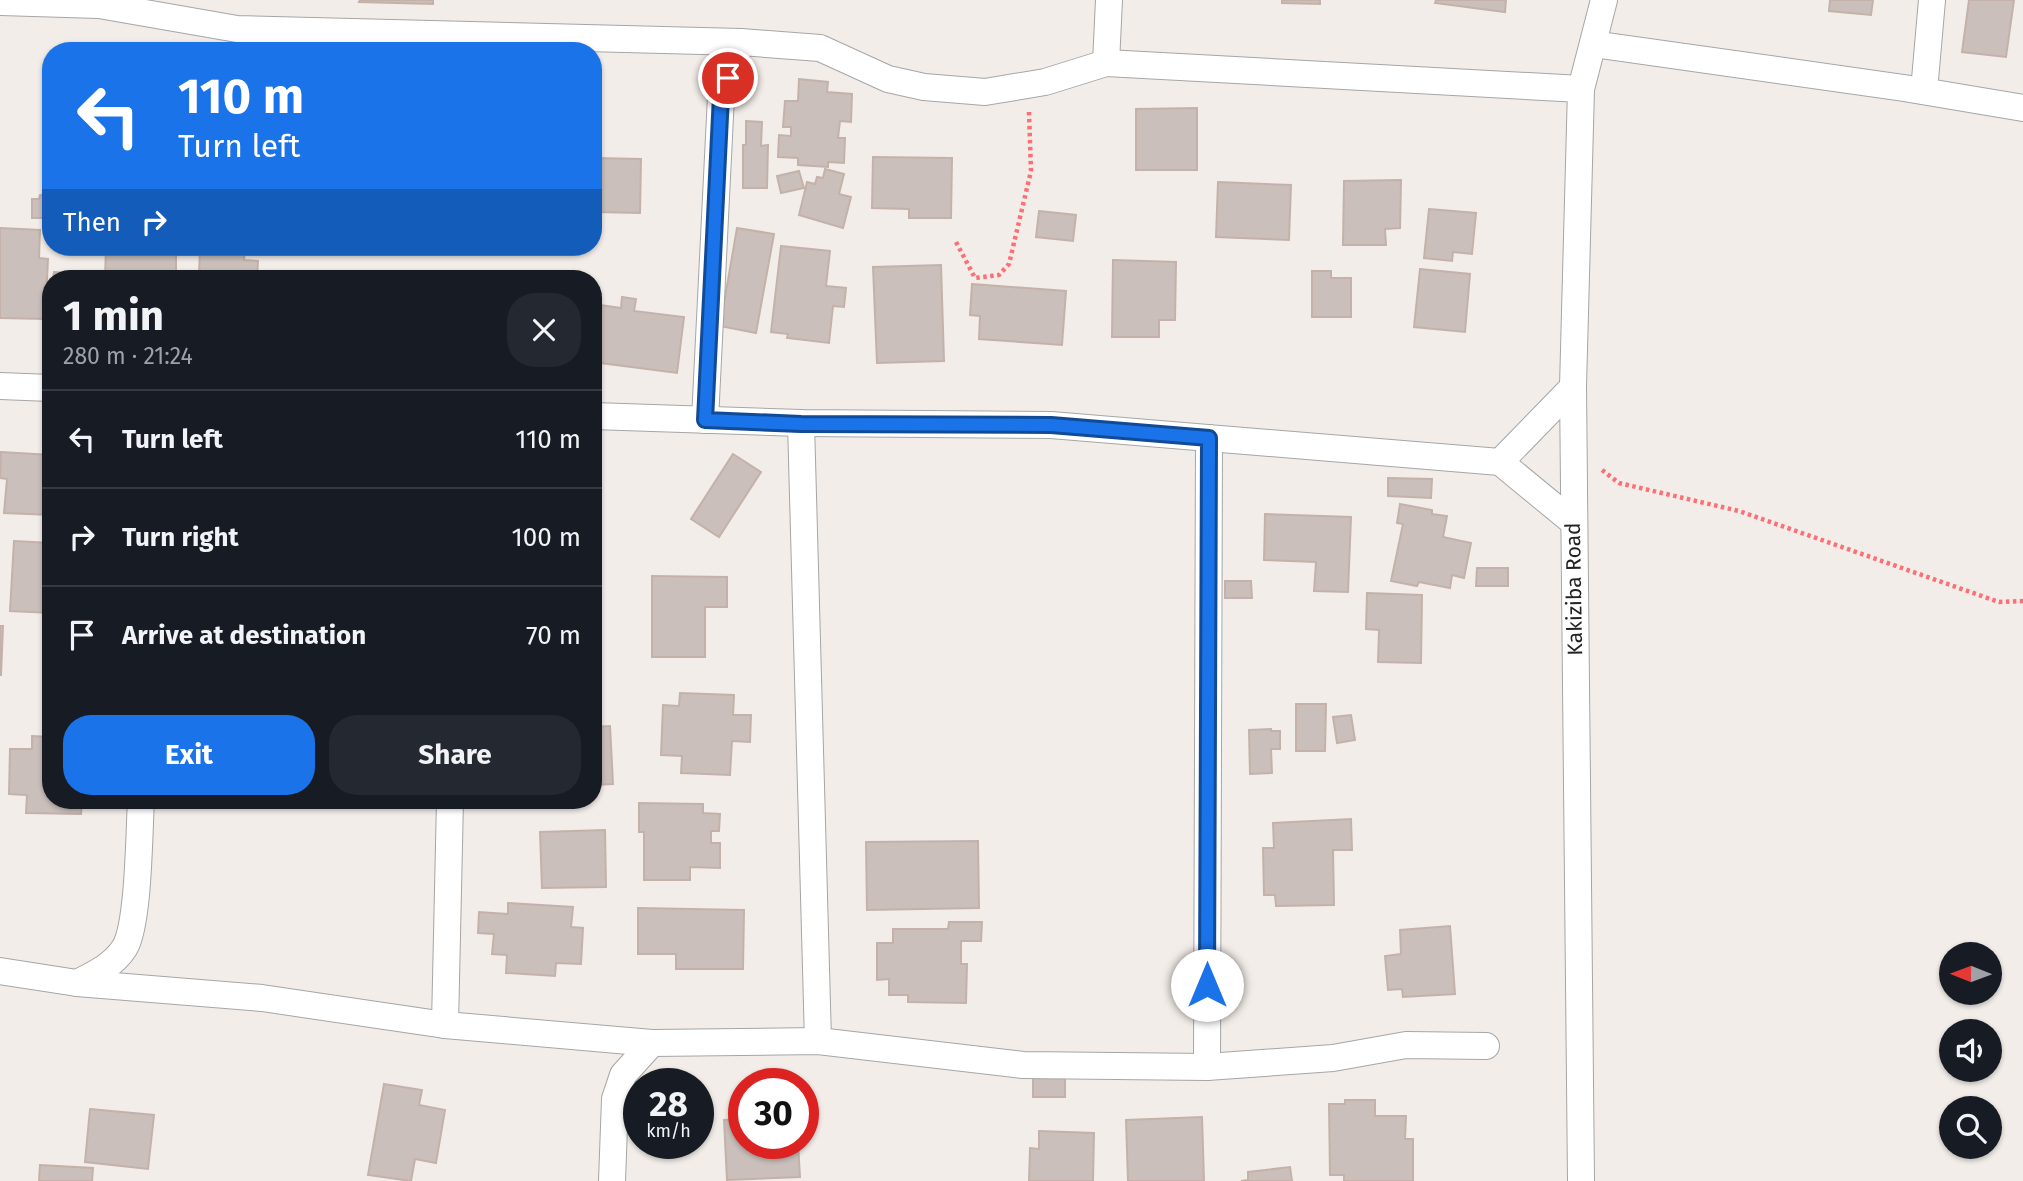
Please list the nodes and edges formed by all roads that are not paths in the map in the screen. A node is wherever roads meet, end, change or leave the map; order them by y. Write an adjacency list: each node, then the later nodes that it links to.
1 (1109, 0): 7 (street)
2 (1604, 0): 6 (street, Kakiziba Road)
3 (1932, 0): 9 (street)
4 (0, 2): 5 (street)
5 (741, 42): 7 (street); 15 (street)
6 (1593, 44): 8 (street, Kakiziba Road); 9 (street)
7 (1106, 64): 8 (street)
8 (1580, 89): 12 (street, Kakiziba Road)
9 (1924, 91): 10 (street)
10 (2023, 108)
11 (0, 386): 13 (street)
12 (1573, 387): 18 (street); 19 (street, Kakiziba Road)
13 (42, 388)
14 (602, 416): 15 (street)
15 (705, 420): 16 (street)
16 (801, 424): 17 (street); 25 (street)
17 (1209, 438): 18 (street); 28 (street)
18 (1500, 462): 19 (street)
19 (1573, 522): 30 (street, Kakiziba Road)
20 (140, 809): 23 (street)
21 (450, 809): 24 (street)
22 (0, 971): 23 (street)
23 (77, 983): 24 (street)
24 (445, 1025): 26 (street)
25 (818, 1041): 26 (street); 28 (street)
26 (652, 1043): 29 (street)
27 (1486, 1046): 28 (street)
28 (1207, 1067)
29 (612, 1181)
30 (1581, 1181)

